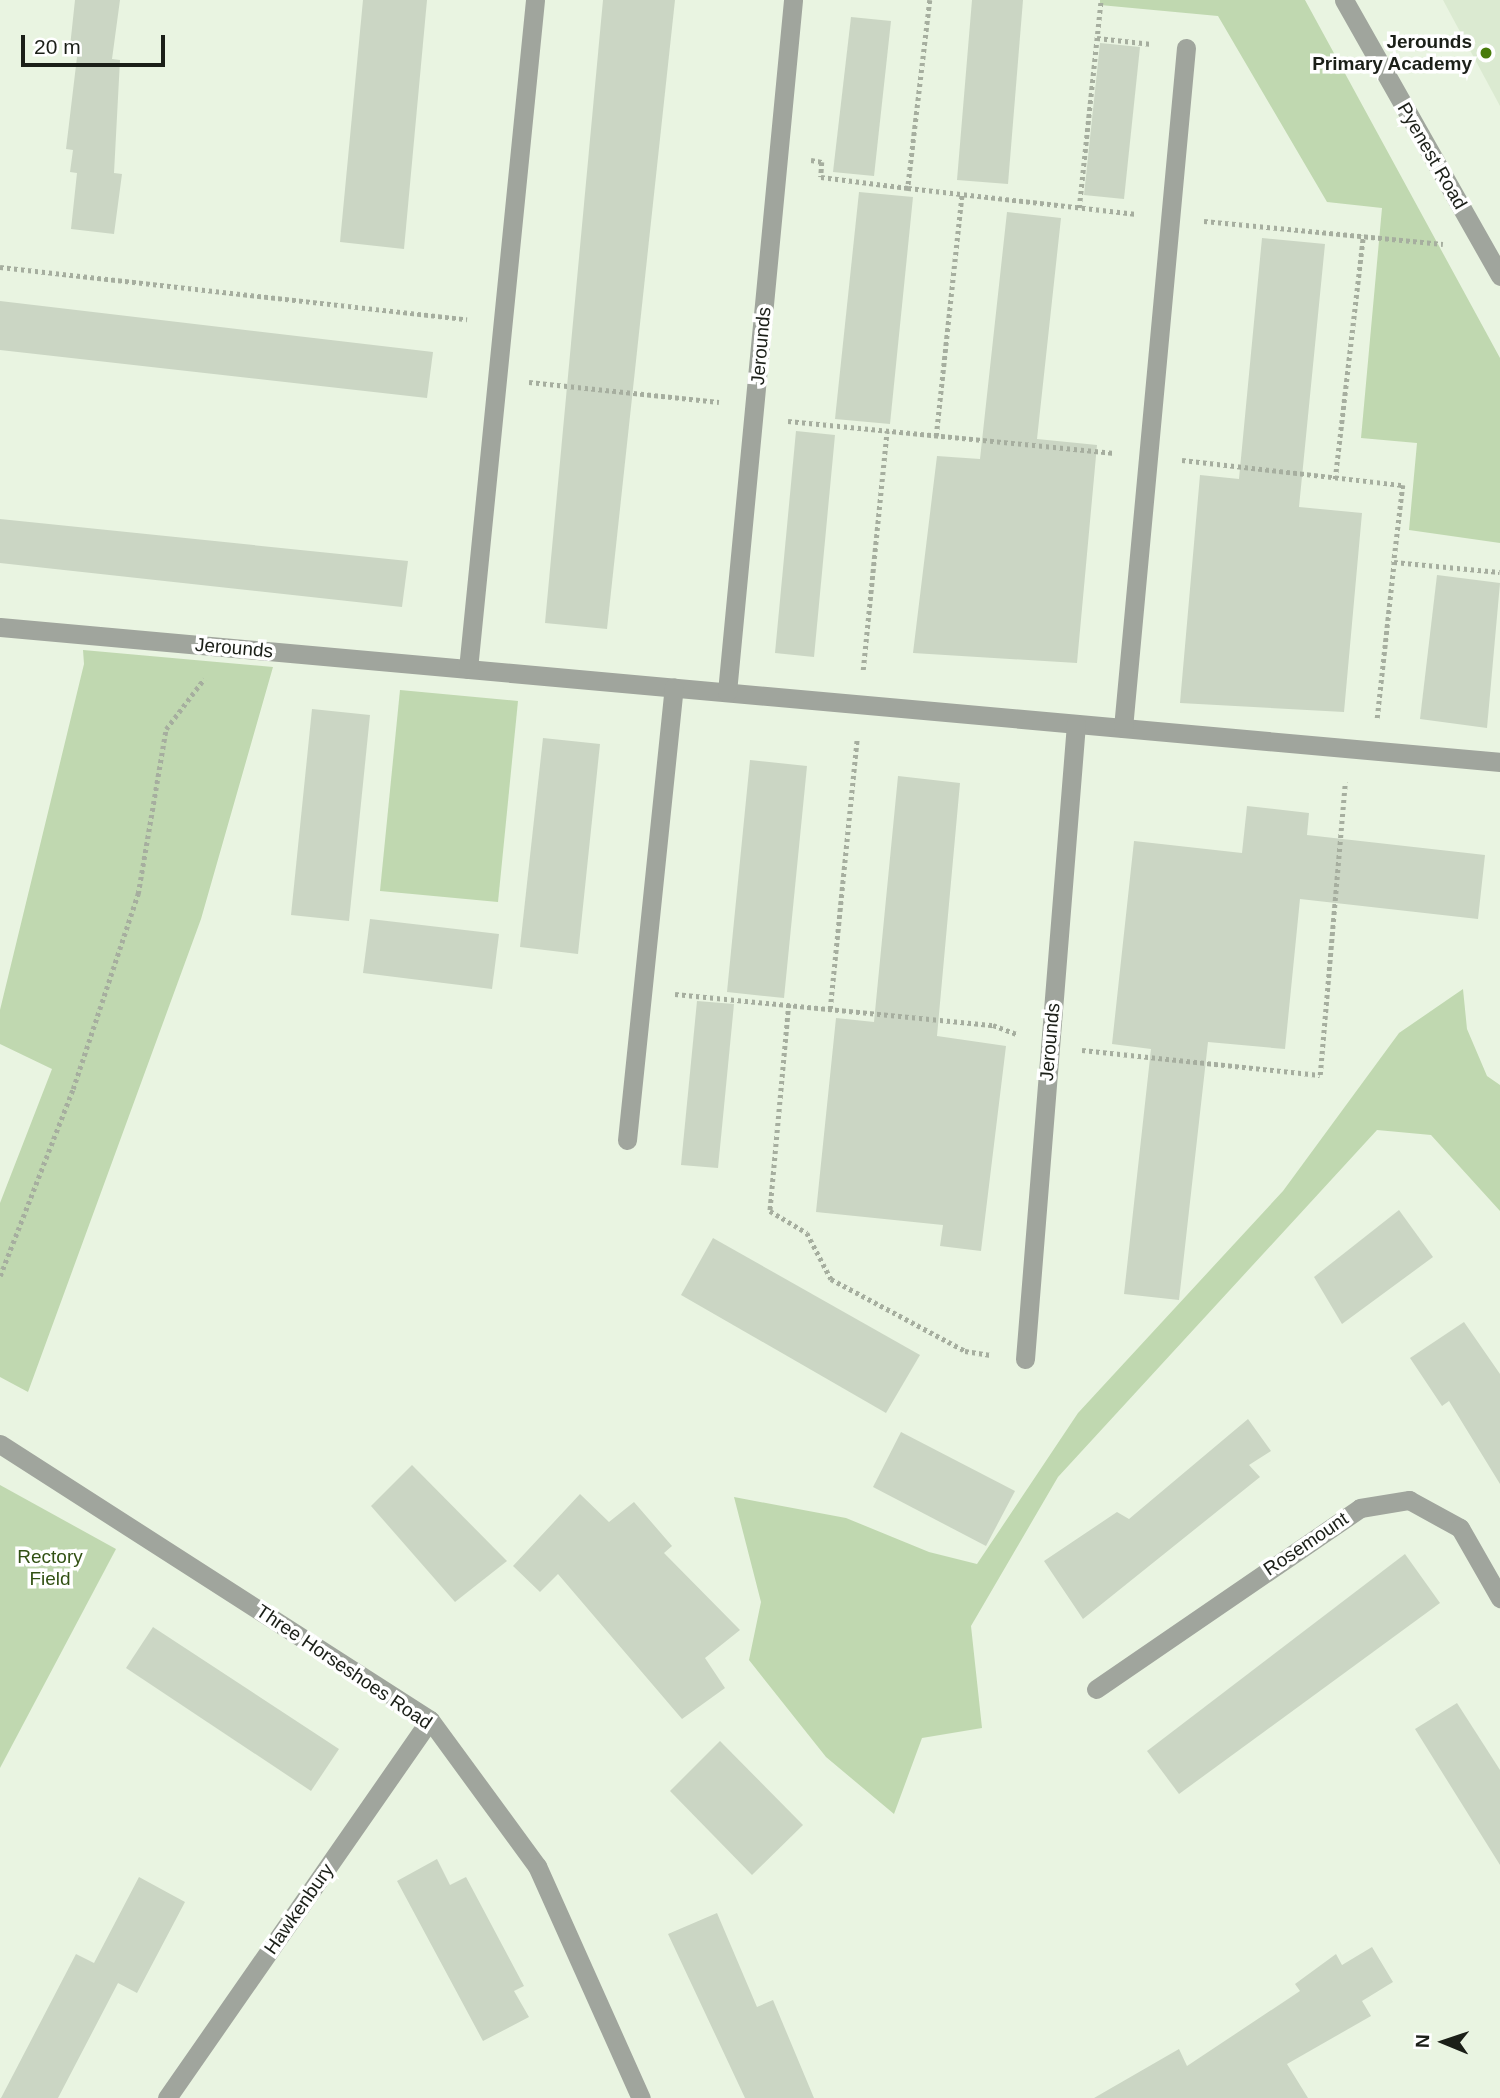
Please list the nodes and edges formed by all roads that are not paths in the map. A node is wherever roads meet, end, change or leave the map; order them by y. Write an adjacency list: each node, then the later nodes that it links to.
1 (535, 0): 7 (street)
2 (793, 0): 9 (street, Jerounds)
3 (1344, 0): 5 (street, Pyenest Road)
4 (1186, 47): 11 (street)
5 (1500, 276)
6 (0, 627): 7 (street, Jerounds)
7 (468, 669): 8 (street, Jerounds)
8 (674, 687): 9 (street, Jerounds); 13 (street)
9 (727, 692): 10 (street, Jerounds)
10 (1076, 724): 11 (street, Jerounds); 14 (street, Jerounds)
11 (1124, 728): 12 (street, Jerounds)
12 (1500, 762)
13 (627, 1140)
14 (1025, 1359)
15 (0, 1444): 18 (street, Three Horseshoes Road)
16 (1500, 1598): 17 (street, Rosemount)
17 (1096, 1689)
18 (430, 1720): 19 (street, Hawkenbury); 20 (street, Three Horseshoes Road)
19 (167, 2098)
20 (641, 2098)

